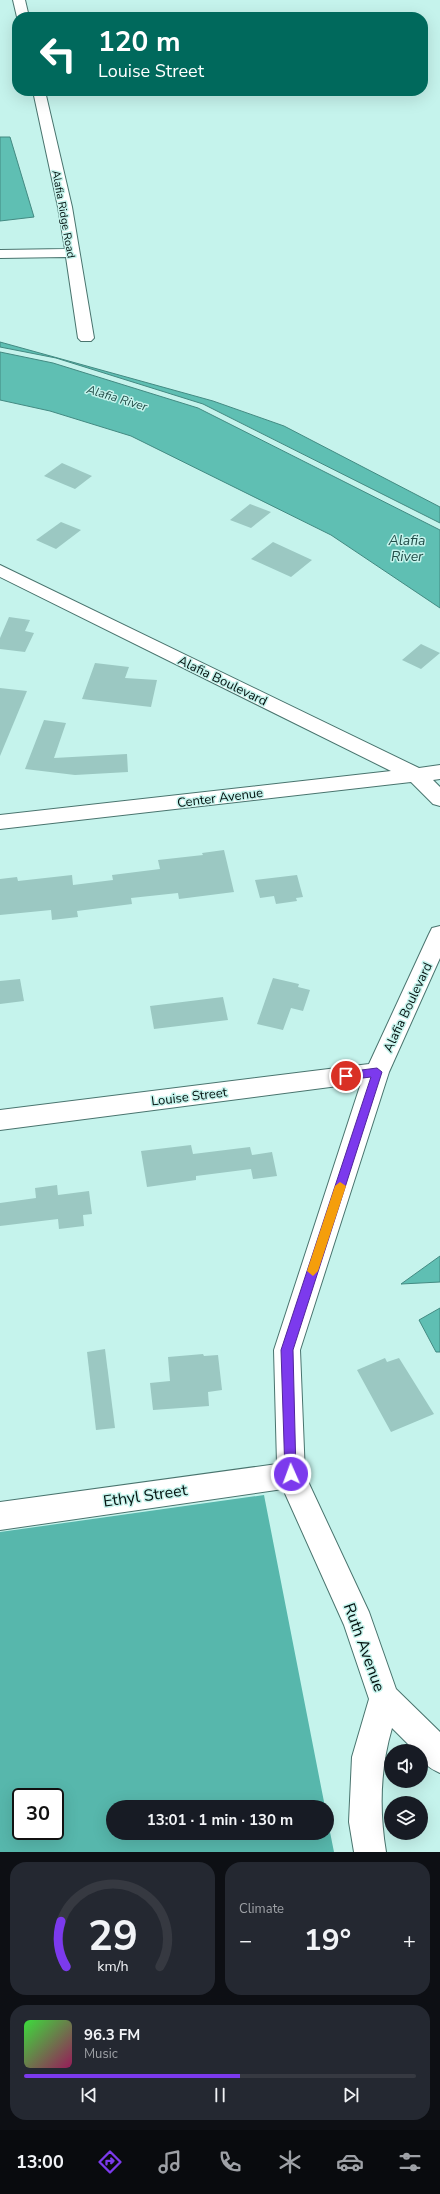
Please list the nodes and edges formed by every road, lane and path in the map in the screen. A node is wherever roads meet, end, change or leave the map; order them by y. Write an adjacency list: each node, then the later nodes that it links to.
1 (19, 0): 2 (street)
2 (22, 12)
3 (40, 96): 4 (street, Alafia Ridge Road)
4 (72, 253): 5 (street); 6 (street, Alafia Ridge Road)
5 (0, 254)
6 (86, 338)
7 (0, 570): 9 (street, Alafia Boulevard)
8 (440, 772): 9 (street, Center Avenue)
9 (415, 774): 10 (street, Alafia Boulevard); 11 (street, Center Avenue)
10 (440, 799)
11 (0, 822)
12 (440, 934): 13 (street, Alafia Boulevard)
13 (377, 1072): 14 (street, Louise Street); 15 (street, Alafia Boulevard)
14 (0, 1120)
15 (291, 1474): 16 (street, Ethyl Street); 17 (street, Ruth Avenue)
16 (0, 1516)
17 (384, 1699): 18 (street); 19 (street, Ruth Avenue)
18 (440, 1757)
19 (370, 1852)

